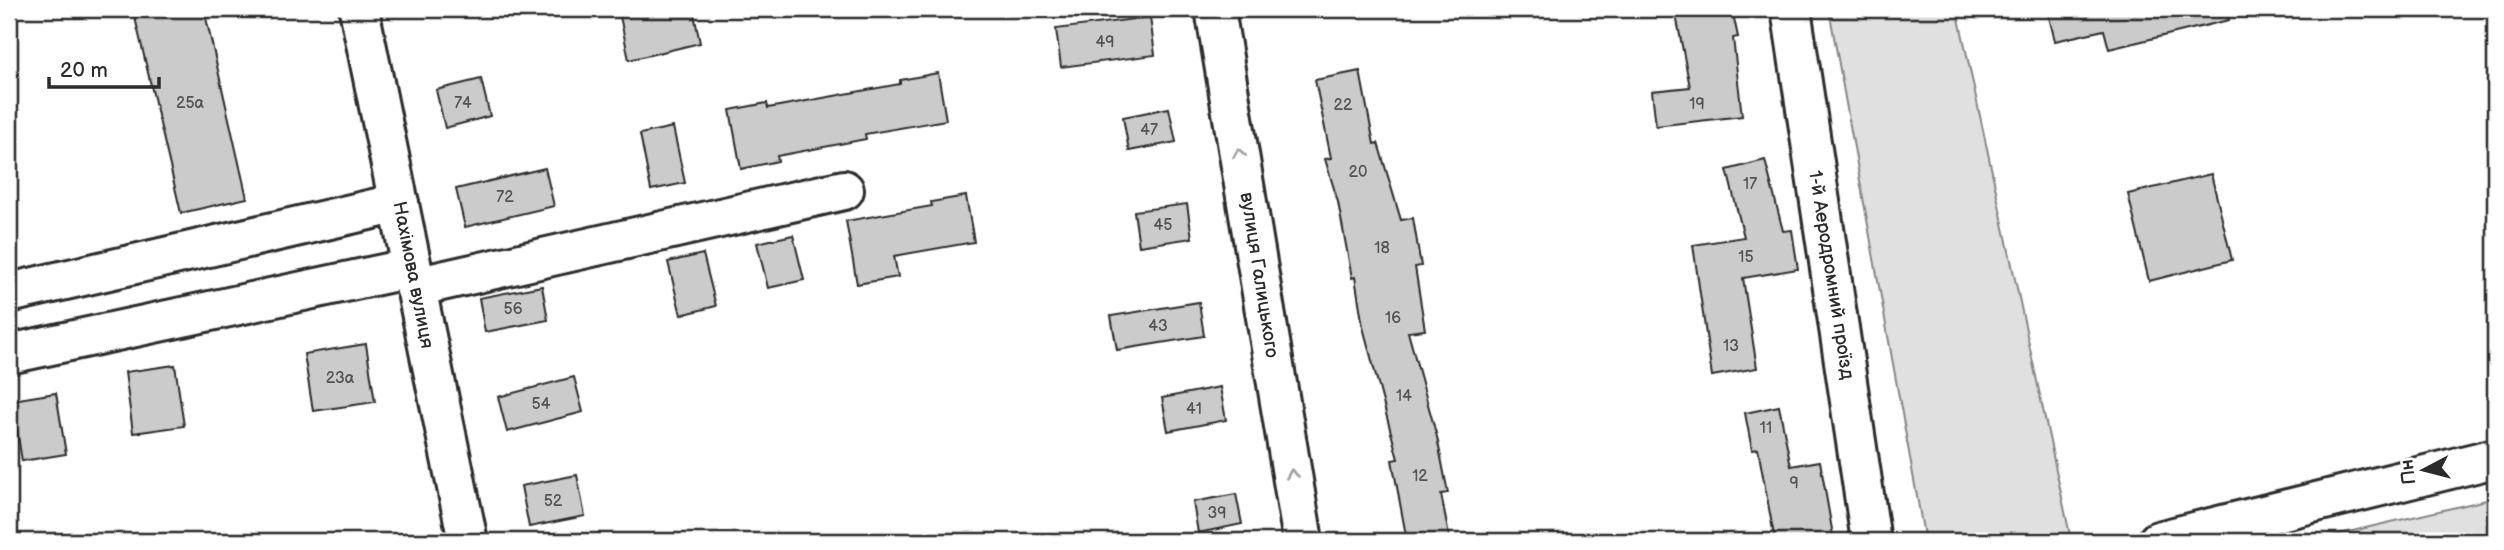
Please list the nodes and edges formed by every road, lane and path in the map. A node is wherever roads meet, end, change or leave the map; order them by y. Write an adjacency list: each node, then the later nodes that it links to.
1 (359, 9): 5 (street, Нахімова вулиця)
2 (1215, 9): 11 (street, вулиця Галицького, one-way to 2)
3 (1791, 9): 12 (street, 1-й Аеродромний проїзд)
4 (844, 190): 6 (street)
5 (398, 203): 6 (street, Нахімова вулиця); 7 (street)
6 (413, 277): 8 (street); 10 (street, Нахімова вулиця)
7 (9, 293)
8 (9, 354)
9 (2495, 458): 13 (street)
10 (468, 541)
11 (1303, 541)
12 (1871, 541)
13 (2158, 541)

